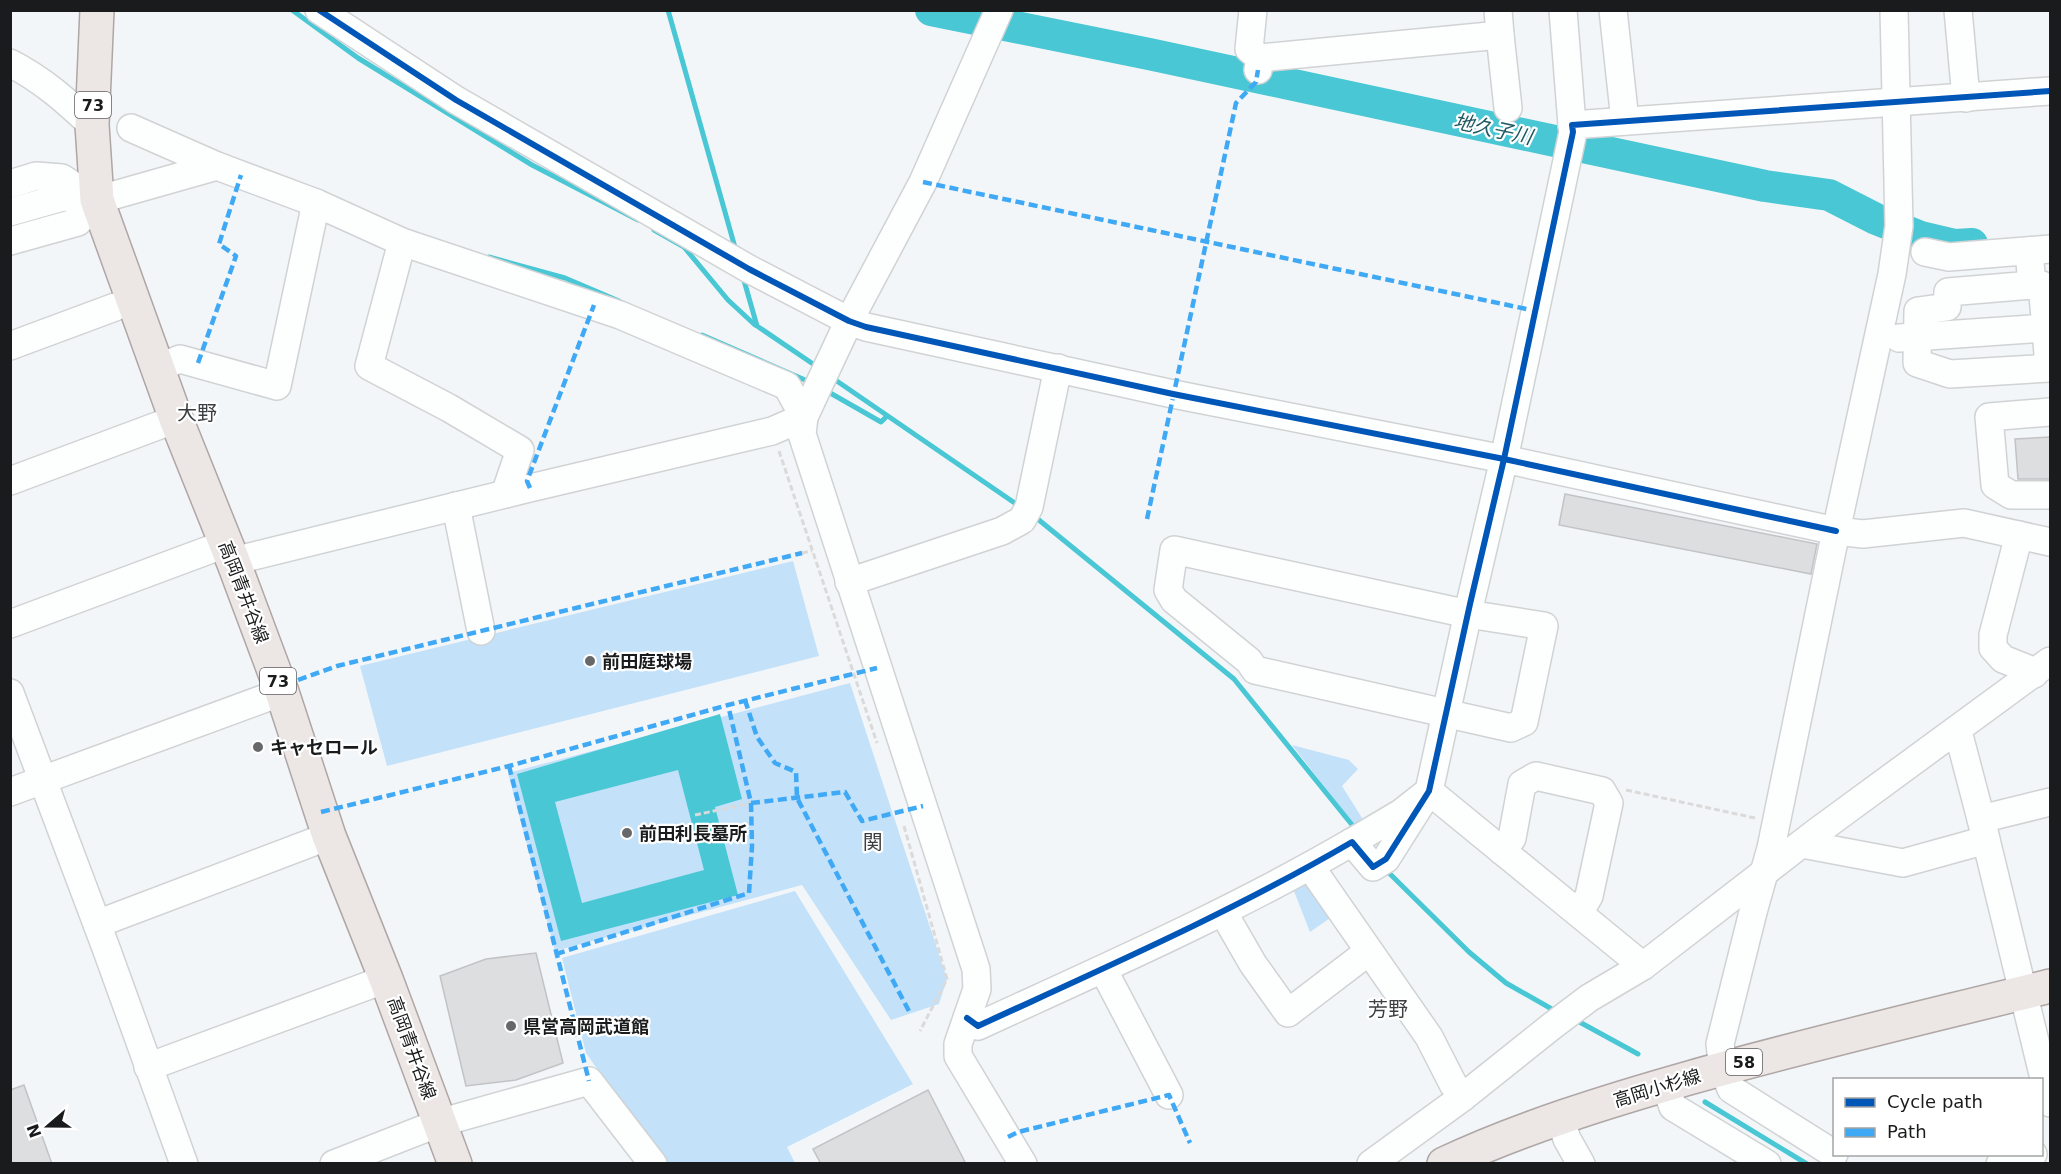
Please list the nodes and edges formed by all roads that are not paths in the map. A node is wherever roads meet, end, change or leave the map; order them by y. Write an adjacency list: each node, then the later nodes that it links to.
1 (97, 10): 16 (main road, 高岡青井谷線 / 73)
2 (319, 10): 30 (street)
3 (999, 10): 30 (street)
4 (1253, 10): 9 (street)
5 (1563, 10): 18 (street)
6 (1613, 10): 15 (street)
7 (1894, 10): 13 (street)
8 (1958, 10): 12 (street)
9 (1499, 23): 14 (street)
10 (10, 63): 16 (street)
11 (2050, 91): 12 (street)
12 (1966, 98): 13 (street)
13 (1897, 102): 15 (street); 32 (street)
14 (1508, 108)
15 (1625, 121): 18 (street)
16 (92, 126): 21 (main road, 高岡青井谷線 / 73)
17 (131, 128): 19 (street)
18 (1571, 137): 41 (street)
19 (217, 166): 21 (street); 22 (street)
20 (10, 184): 21 (street)
21 (97, 200): 23 (street); 24 (street); 35 (main road, 高岡青井谷線 / 73)
22 (316, 203): 25 (street); 35 (street)
23 (10, 212)
24 (10, 241)
25 (402, 242): 39 (street); 43 (street)
26 (2040, 250): 27 (street); 28 (street)
27 (1925, 252)
28 (2041, 285): 31 (street); 33 (street)
29 (115, 307): 34 (street)
30 (849, 321): 36 (street); 39 (street)
31 (2046, 328): 33 (street); 37 (street)
32 (1880, 333): 33 (street); 46 (street)
33 (1917, 337): 37 (street)
34 (10, 346)
35 (157, 368): 40 (main road, 高岡青井谷線 / 73)
36 (1058, 368): 41 (street); 50 (street)
37 (2050, 374)
38 (2050, 412): 44 (street)
39 (804, 417): 43 (street); 50 (street)
40 (176, 419): 42 (street); 49 (main road, 高岡青井谷線 / 73)
41 (1504, 459): 46 (street); 51 (street)
42 (10, 481)
43 (505, 494): 45 (street)
44 (2050, 495)
45 (456, 506): 49 (street); 53 (street)
46 (1836, 531): 47 (street); 69 (street)
47 (2019, 535): 48 (street); 54 (street)
48 (2050, 542)
49 (229, 553): 52 (street); 55 (main road, 高岡青井谷線 / 73)
50 (849, 582): 78 (street)
51 (1468, 614): 57 (street); 57 (street); 57 (street)
52 (10, 624)
53 (481, 631)
54 (2042, 668): 58 (street)
55 (282, 692): 59 (street); 64 (main road, 高岡青井谷線 / 73)
56 (10, 693): 59 (street)
57 (1446, 714): 60 (street)
58 (1955, 733): 63 (street); 66 (street)
59 (44, 780): 61 (street); 72 (street)
60 (1429, 791): 65 (street); 65 (street); 67 (street)
61 (10, 792)
62 (2050, 802): 63 (street)
63 (1984, 830): 66 (street); 77 (street)
64 (329, 836): 72 (street); 76 (main road, 高岡青井谷線 / 73)
65 (1359, 838): 68 (street)
66 (1802, 844): 69 (street)
67 (1502, 851): 71 (street); 71 (street)
68 (1310, 867): 70 (street); 73 (street)
69 (1765, 873): 74 (street); 80 (street)
70 (1223, 912): 73 (street); 75 (street)
71 (1579, 913): 74 (street)
72 (97, 924): 79 (street)
73 (1368, 952): 83 (street)
74 (1642, 966): 83 (street)
75 (1103, 969): 78 (street); 82 (street)
76 (387, 979): 79 (street); 86 (main road, 高岡青井谷線 / 73)
77 (2037, 989): 80 (main road, 高岡小杉線 / 58); 84 (street)
78 (967, 1018): 93 (street)
79 (148, 1067): 89 (street)
80 (1723, 1068): 81 (main road, 高岡小杉線 / 58); 87 (street)
81 (1665, 1085): 85 (main road, 高岡小杉線 / 58); 97 (street)
82 (1169, 1095)
83 (1463, 1097): 94 (street)
84 (2050, 1103)
85 (1560, 1118): 95 (main road, 高岡小杉線 / 58); 96 (street)
86 (439, 1123): 90 (street); 91 (main road, 高岡青井谷線 / 73); 92 (street)
87 (1833, 1153)
88 (2029, 1156): 98 (street)
89 (184, 1164)
90 (334, 1164)
91 (455, 1164)
92 (653, 1164)
93 (1023, 1164)
94 (1371, 1164)
95 (1444, 1164)
96 (1581, 1164)
97 (1767, 1164)
98 (2000, 1164)

